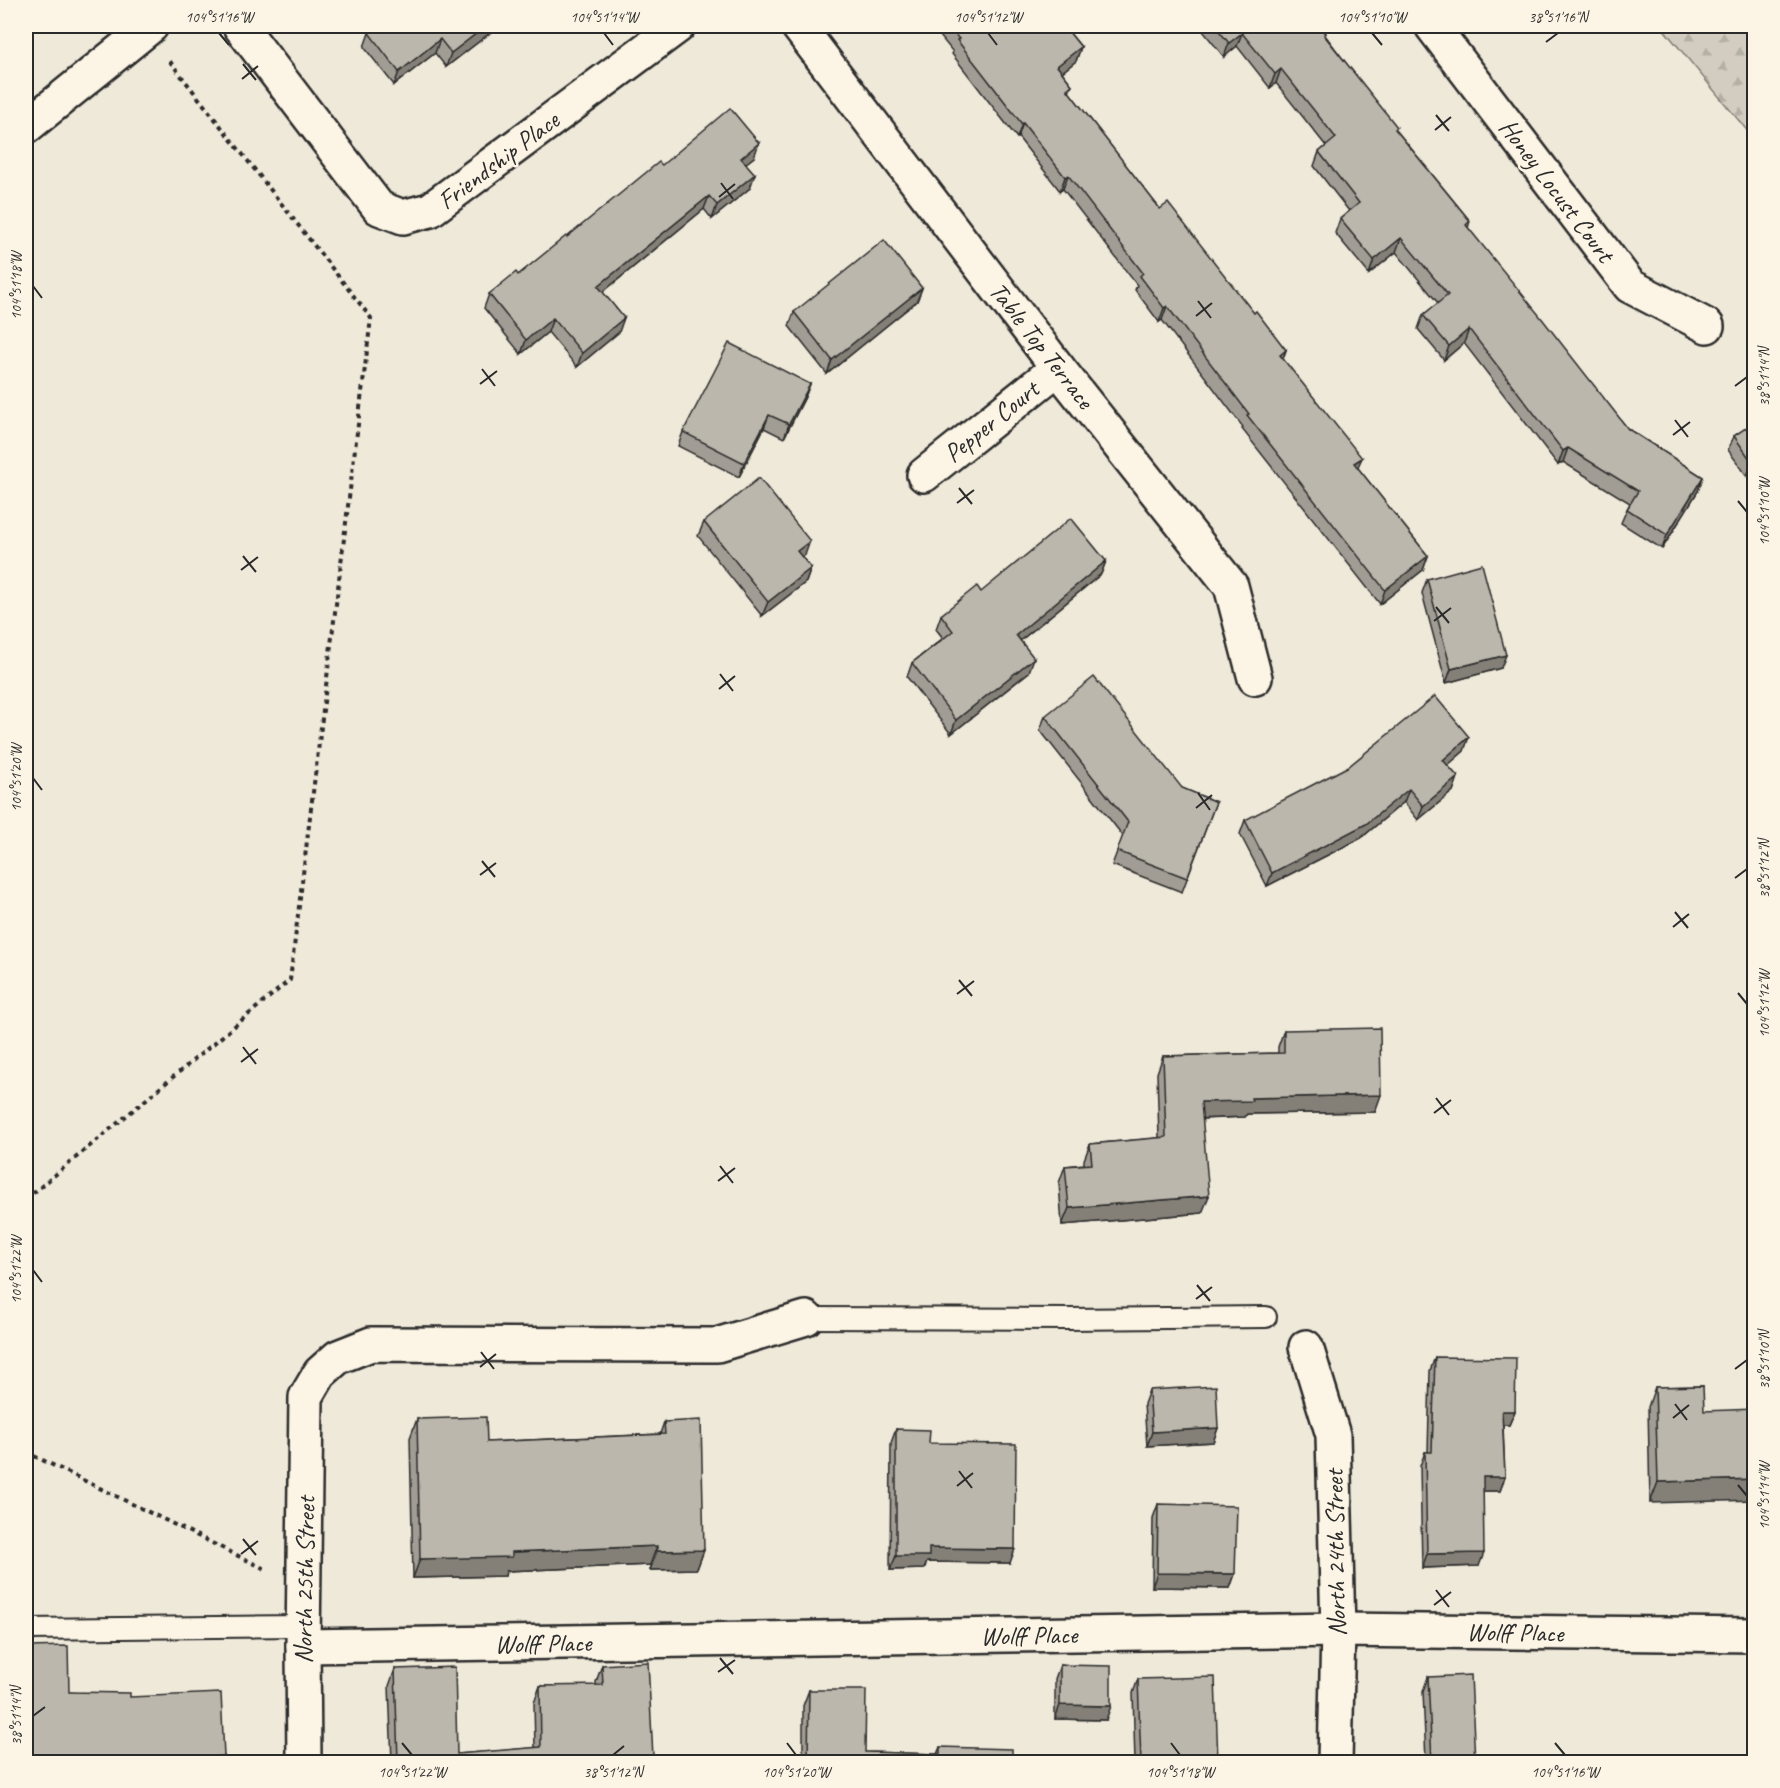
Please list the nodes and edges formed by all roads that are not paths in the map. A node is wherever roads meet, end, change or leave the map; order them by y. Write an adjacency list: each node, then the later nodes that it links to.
1 (240, 26): 2 (street, Friendship Place)
2 (678, 26)
3 (798, 26): 8 (street, Table Top Terrace)
4 (1432, 26): 7 (street, Honey Locust Court)
5 (148, 28): 6 (street)
6 (26, 127)
7 (1707, 326)
8 (1058, 368): 9 (street, Pepper Court); 10 (street, Table Top Terrace)
9 (924, 475)
10 (1256, 678)
11 (1266, 1317): 12 (lane)
12 (806, 1318): 17 (street, North 25th Street)
13 (1306, 1347): 15 (street, North 24th Street)
14 (26, 1629): 17 (lane)
15 (1338, 1630): 16 (street, Wolff Place); 17 (street, Wolff Place); 19 (street, North 24th Street)
16 (1755, 1635)
17 (304, 1636): 18 (street, North 25th Street)
18 (304, 1762)
19 (1335, 1762)

